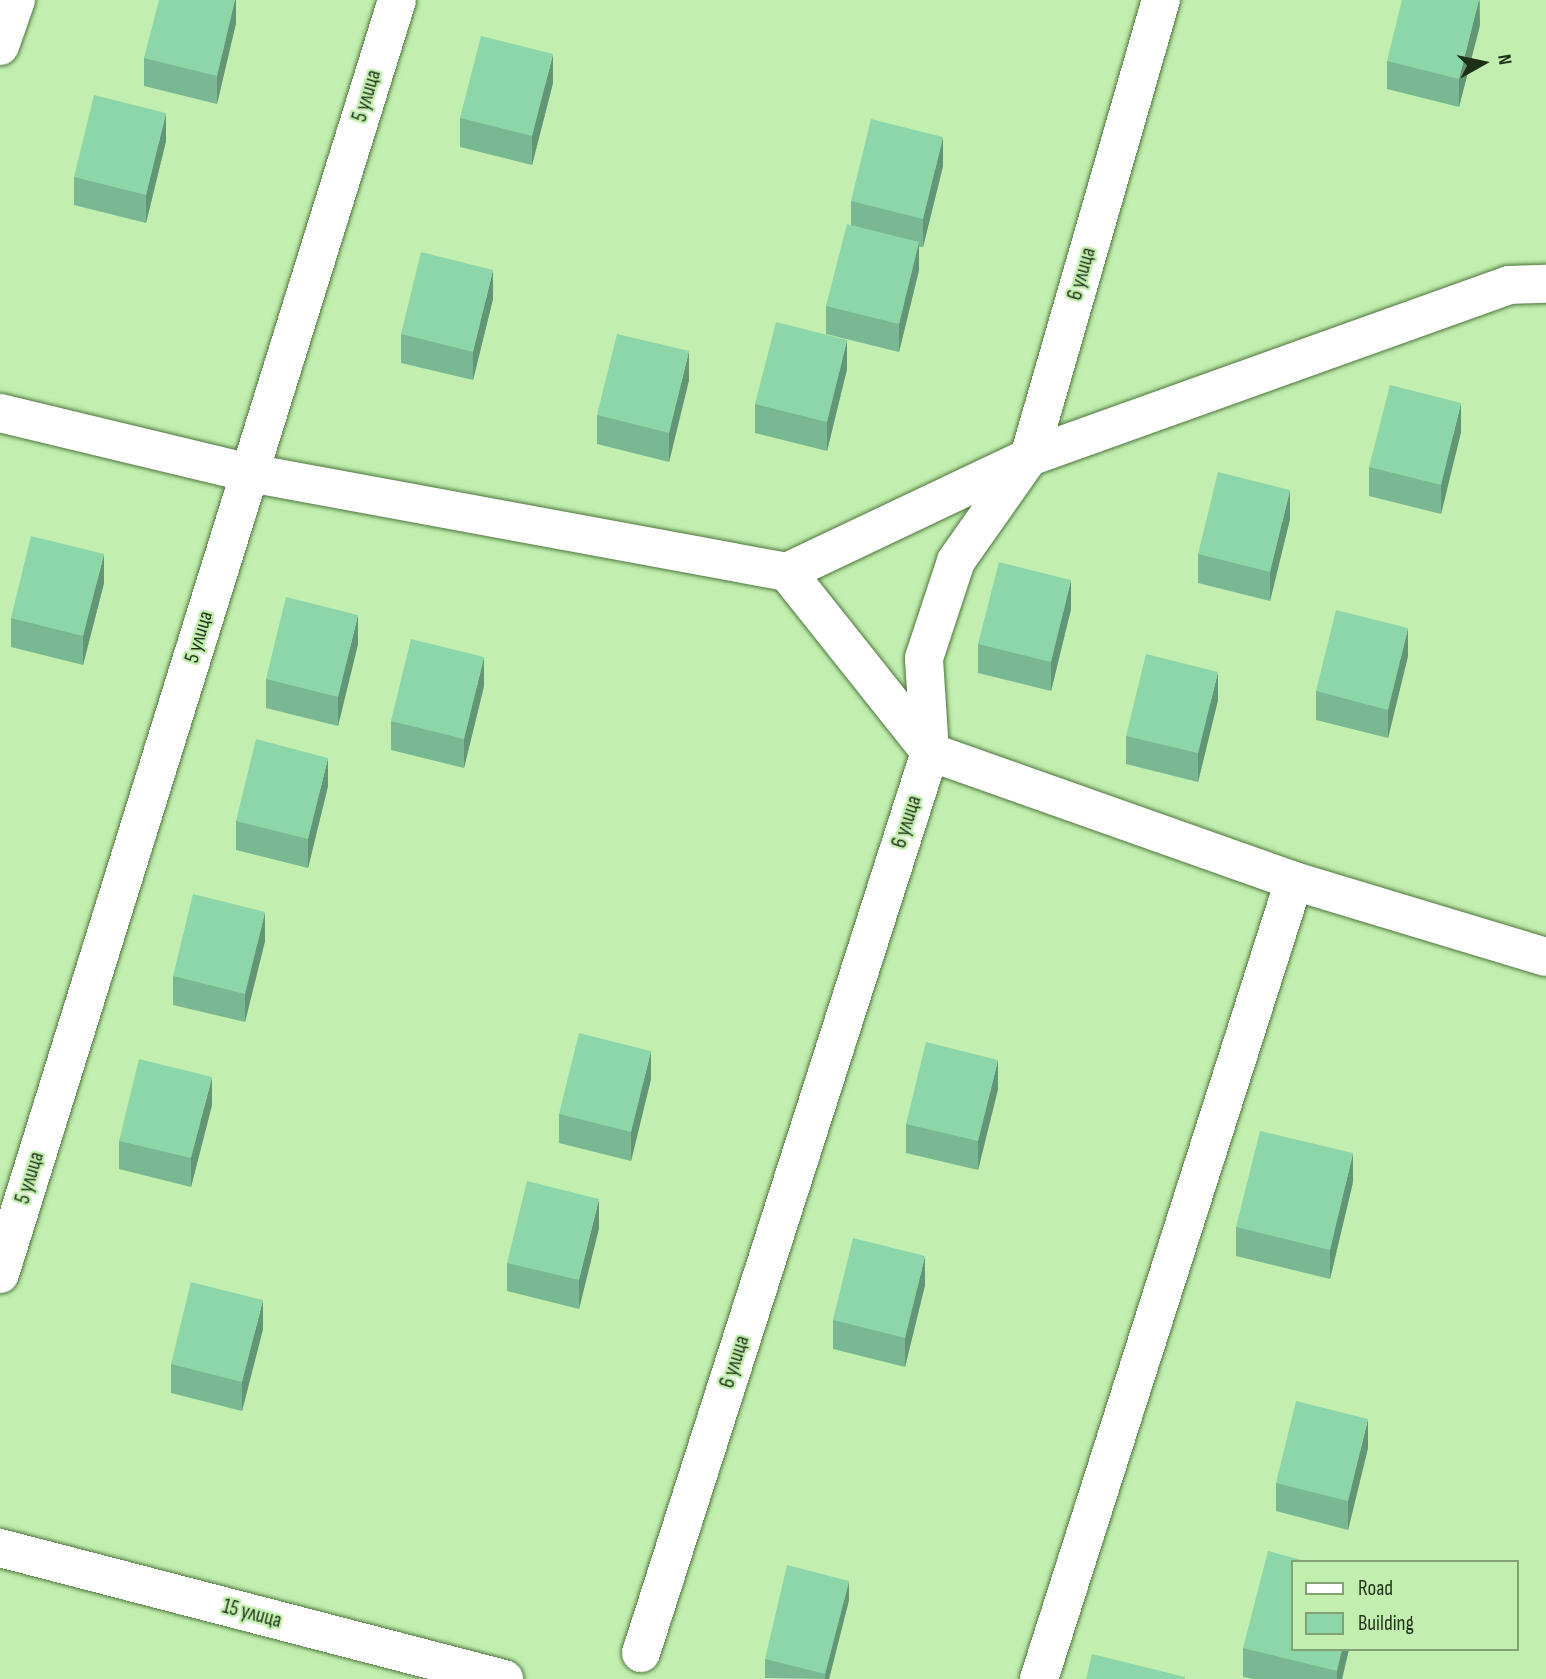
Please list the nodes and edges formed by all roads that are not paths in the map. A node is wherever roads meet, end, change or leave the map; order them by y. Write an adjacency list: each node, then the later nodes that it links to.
1 (16, 0): 4 (street)
2 (397, 0): 8 (street, 5 улица)
3 (1161, 0): 7 (street, 6 улица)
4 (0, 46)
5 (1546, 284): 7 (street)
6 (0, 414): 8 (street)
7 (1029, 457): 9 (street); 10 (street, 6 улица)
8 (250, 473): 9 (street); 13 (street, 5 улица)
9 (788, 572): 10 (street)
10 (930, 752): 11 (street); 15 (street, 6 улица)
11 (1294, 881): 12 (street); 17 (street)
12 (1546, 957)
13 (0, 1274)
14 (0, 1548): 16 (street, 15 улица)
15 (641, 1653)
16 (504, 1679)
17 (1039, 1679)

